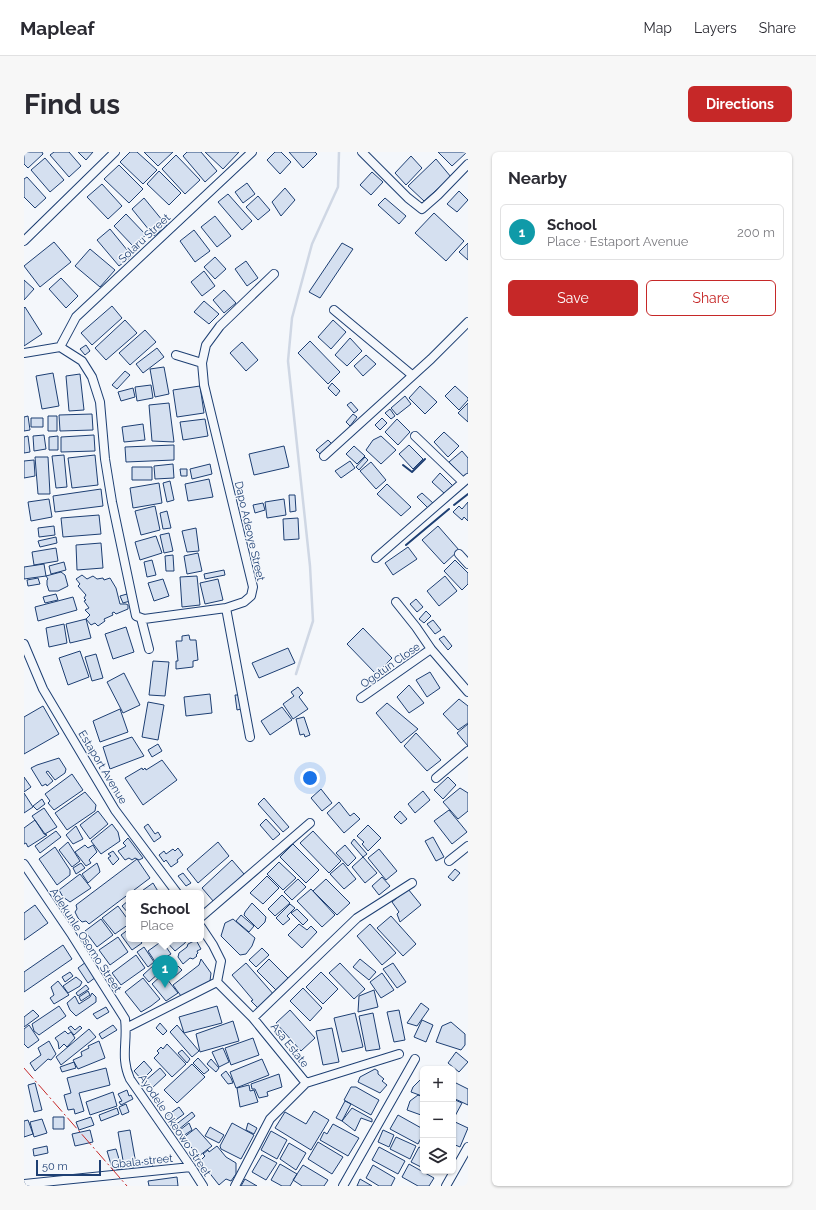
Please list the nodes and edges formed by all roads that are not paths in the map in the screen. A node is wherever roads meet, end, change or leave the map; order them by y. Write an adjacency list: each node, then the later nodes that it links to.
1 (115, 152): 5 (street)
2 (252, 152): 9 (street, Solaru Street)
3 (362, 152): 4 (street)
4 (468, 164)
5 (24, 241)
6 (274, 274): 12 (street, Dapo Adeoye Street)
7 (334, 310): 13 (street)
8 (468, 322): 13 (street)
9 (60, 347): 10 (street); 22 (street)
10 (24, 353)
11 (176, 355): 12 (street)
12 (202, 363): 21 (street, Dapo Adeoye Street)
13 (412, 375): 15 (street)
14 (415, 436): 16 (street)
15 (324, 456)
16 (466, 480): 18 (street)
17 (459, 554): 19 (street)
18 (376, 558)
19 (468, 564)
20 (396, 602): 25 (street)
21 (226, 608): 22 (street, Dapo Adeoye Street); 28 (street)
22 (141, 618): 24 (street)
23 (24, 644): 36 (street, Estaport Avenue)
24 (149, 649)
25 (431, 649): 26 (street); 27 (street, Ogotun Close)
26 (468, 692)
27 (361, 698)
28 (250, 737)
29 (468, 751): 30 (street)
30 (436, 778)
31 (310, 823): 37 (street)
32 (468, 846): 33 (street)
33 (449, 861)
34 (24, 864): 41 (street, Adekunle Osomo Street)
35 (412, 882): 40 (street)
36 (175, 890)
37 (204, 914)
38 (204, 932): 39 (street)
39 (217, 982): 40 (street, Asa Estate); 41 (street)
40 (253, 1018): 44 (street, Asa Estate)
41 (126, 1028): 46 (street, Ayodele Okeowo Street)
42 (398, 1054): 44 (street)
43 (415, 1060): 50 (street)
44 (306, 1083): 49 (street, Asa Estate)
45 (468, 1147): 51 (street)
46 (191, 1167): 47 (street, Gbala street); 48 (street, Ayodele Okeowo Street)
47 (24, 1184)
48 (203, 1186)
49 (234, 1186)
50 (344, 1186)
51 (446, 1186)

